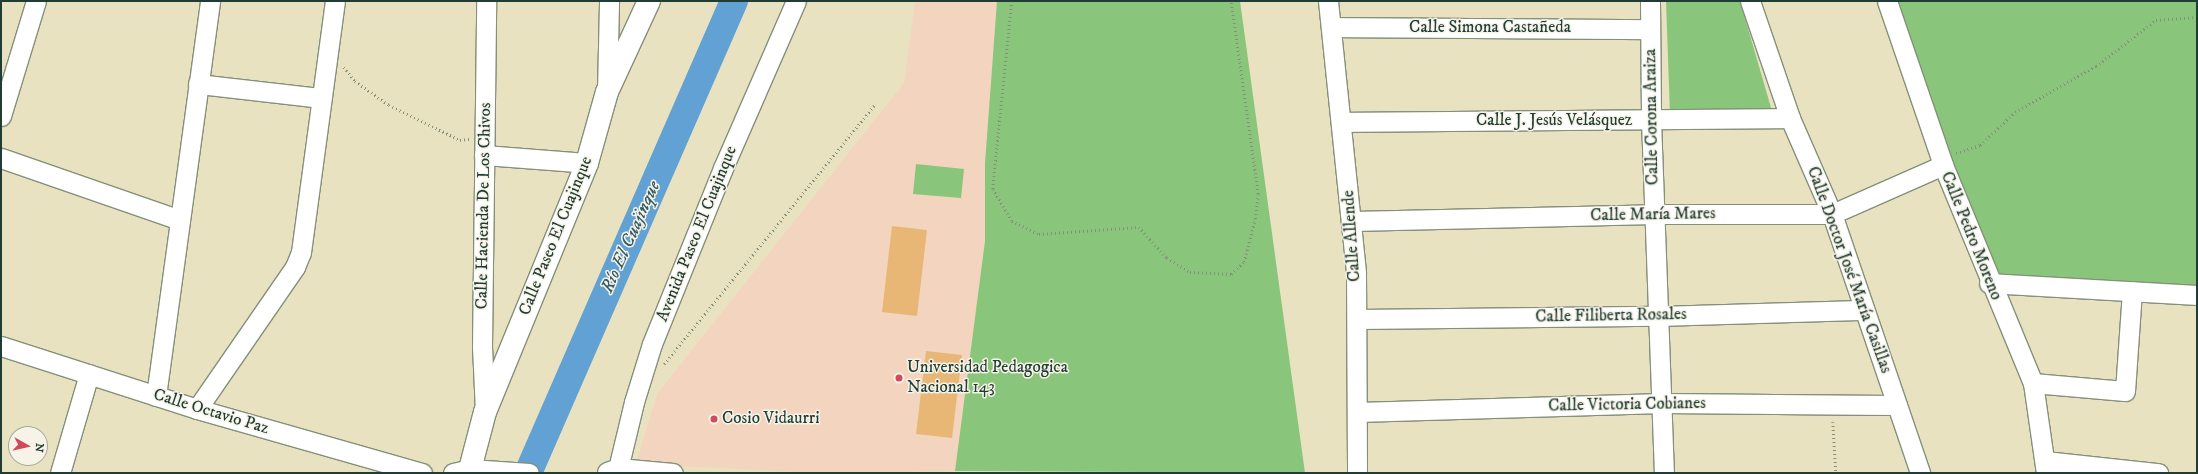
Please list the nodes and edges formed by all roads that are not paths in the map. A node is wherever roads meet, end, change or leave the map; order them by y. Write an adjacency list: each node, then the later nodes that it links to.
1 (36, 1): 17 (street)
2 (210, 1): 14 (street)
3 (335, 1): 16 (street)
4 (486, 1): 21 (street, Calle Hacienda De Los Chivos)
5 (609, 1): 15 (street)
6 (649, 1): 15 (street, Calle Paseo El Cuajinque)
7 (796, 1): 46 (street, Avenida Paseo El Cuajinque)
8 (1328, 1): 12 (street, Calle Allende)
9 (1650, 1): 13 (street, Calle Corona Araiza)
10 (1750, 1): 18 (street, Calle Doctor José María Casillas)
11 (1887, 1): 23 (street, Calle Pedro Moreno)
12 (1331, 27): 13 (street, Calle Simona Castañeda); 20 (street, Calle Allende)
13 (1650, 29): 19 (street, Calle Corona Araiza)
14 (198, 84): 16 (street); 27 (street)
15 (607, 92): 24 (street, Calle Paseo El Cuajinque)
16 (321, 98): 41 (street)
17 (1, 116)
18 (1790, 118): 19 (street, Calle J. Jesús Velásquez); 26 (street, Calle Doctor José María Casillas)
19 (1650, 120): 20 (street, Calle J. Jesús Velásquez); 25 (street, Calle Corona Araiza)
20 (1342, 122): 28 (street, Calle Allende)
21 (484, 146): 24 (street); 42 (street, Calle Hacienda De Los Chivos)
22 (1, 158): 27 (street)
23 (1948, 160): 26 (street, Calle María Mares); 29 (street, Calle Pedro Moreno)
24 (587, 163): 42 (street, Calle Paseo El Cuajinque)
25 (1655, 214): 26 (street, Calle María Mares); 28 (street, Calle María Mares); 33 (street, Calle Corona Araiza)
26 (1832, 214): 32 (street, Calle Doctor José María Casillas)
27 (180, 220): 38 (street)
28 (1352, 221): 34 (street, Calle Allende)
29 (1989, 283): 30 (street); 37 (street, Calle Pedro Moreno)
30 (2132, 292): 31 (street); 37 (street)
31 (2197, 295)
32 (1864, 310): 33 (street, Calle Filiberta Rosales); 40 (street, Calle Doctor José María Casillas)
33 (1658, 316): 34 (street, Calle Filiberta Rosales); 39 (street, Calle Corona Araiza)
34 (1358, 319): 43 (street, Calle Allende)
35 (1, 346): 36 (street, Calle Octavio Paz)
36 (89, 374): 38 (street, Calle Octavio Paz); 47 (street)
37 (2033, 383): 44 (street, Calle Pedro Moreno)
38 (156, 396): 41 (street, Calle Octavio Paz)
39 (1663, 403): 40 (street, Calle Victoria Cobianes); 43 (street, Calle Victoria Cobianes); 52 (street, Calle Corona Araiza)
40 (1897, 405): 53 (street, Calle Doctor José María Casillas)
41 (197, 409): 48 (street, Calle Octavio Paz)
42 (485, 412): 45 (street, Calle Paseo El Cuajinque)
43 (1356, 412): 51 (street, Calle Allende)
44 (2046, 467): 54 (street)
45 (470, 471): 49 (street)
46 (613, 471): 50 (street)
47 (60, 473)
48 (422, 473)
49 (529, 473)
50 (673, 473)
51 (1357, 473)
52 (1664, 473)
53 (1920, 473)
54 (2158, 473)

